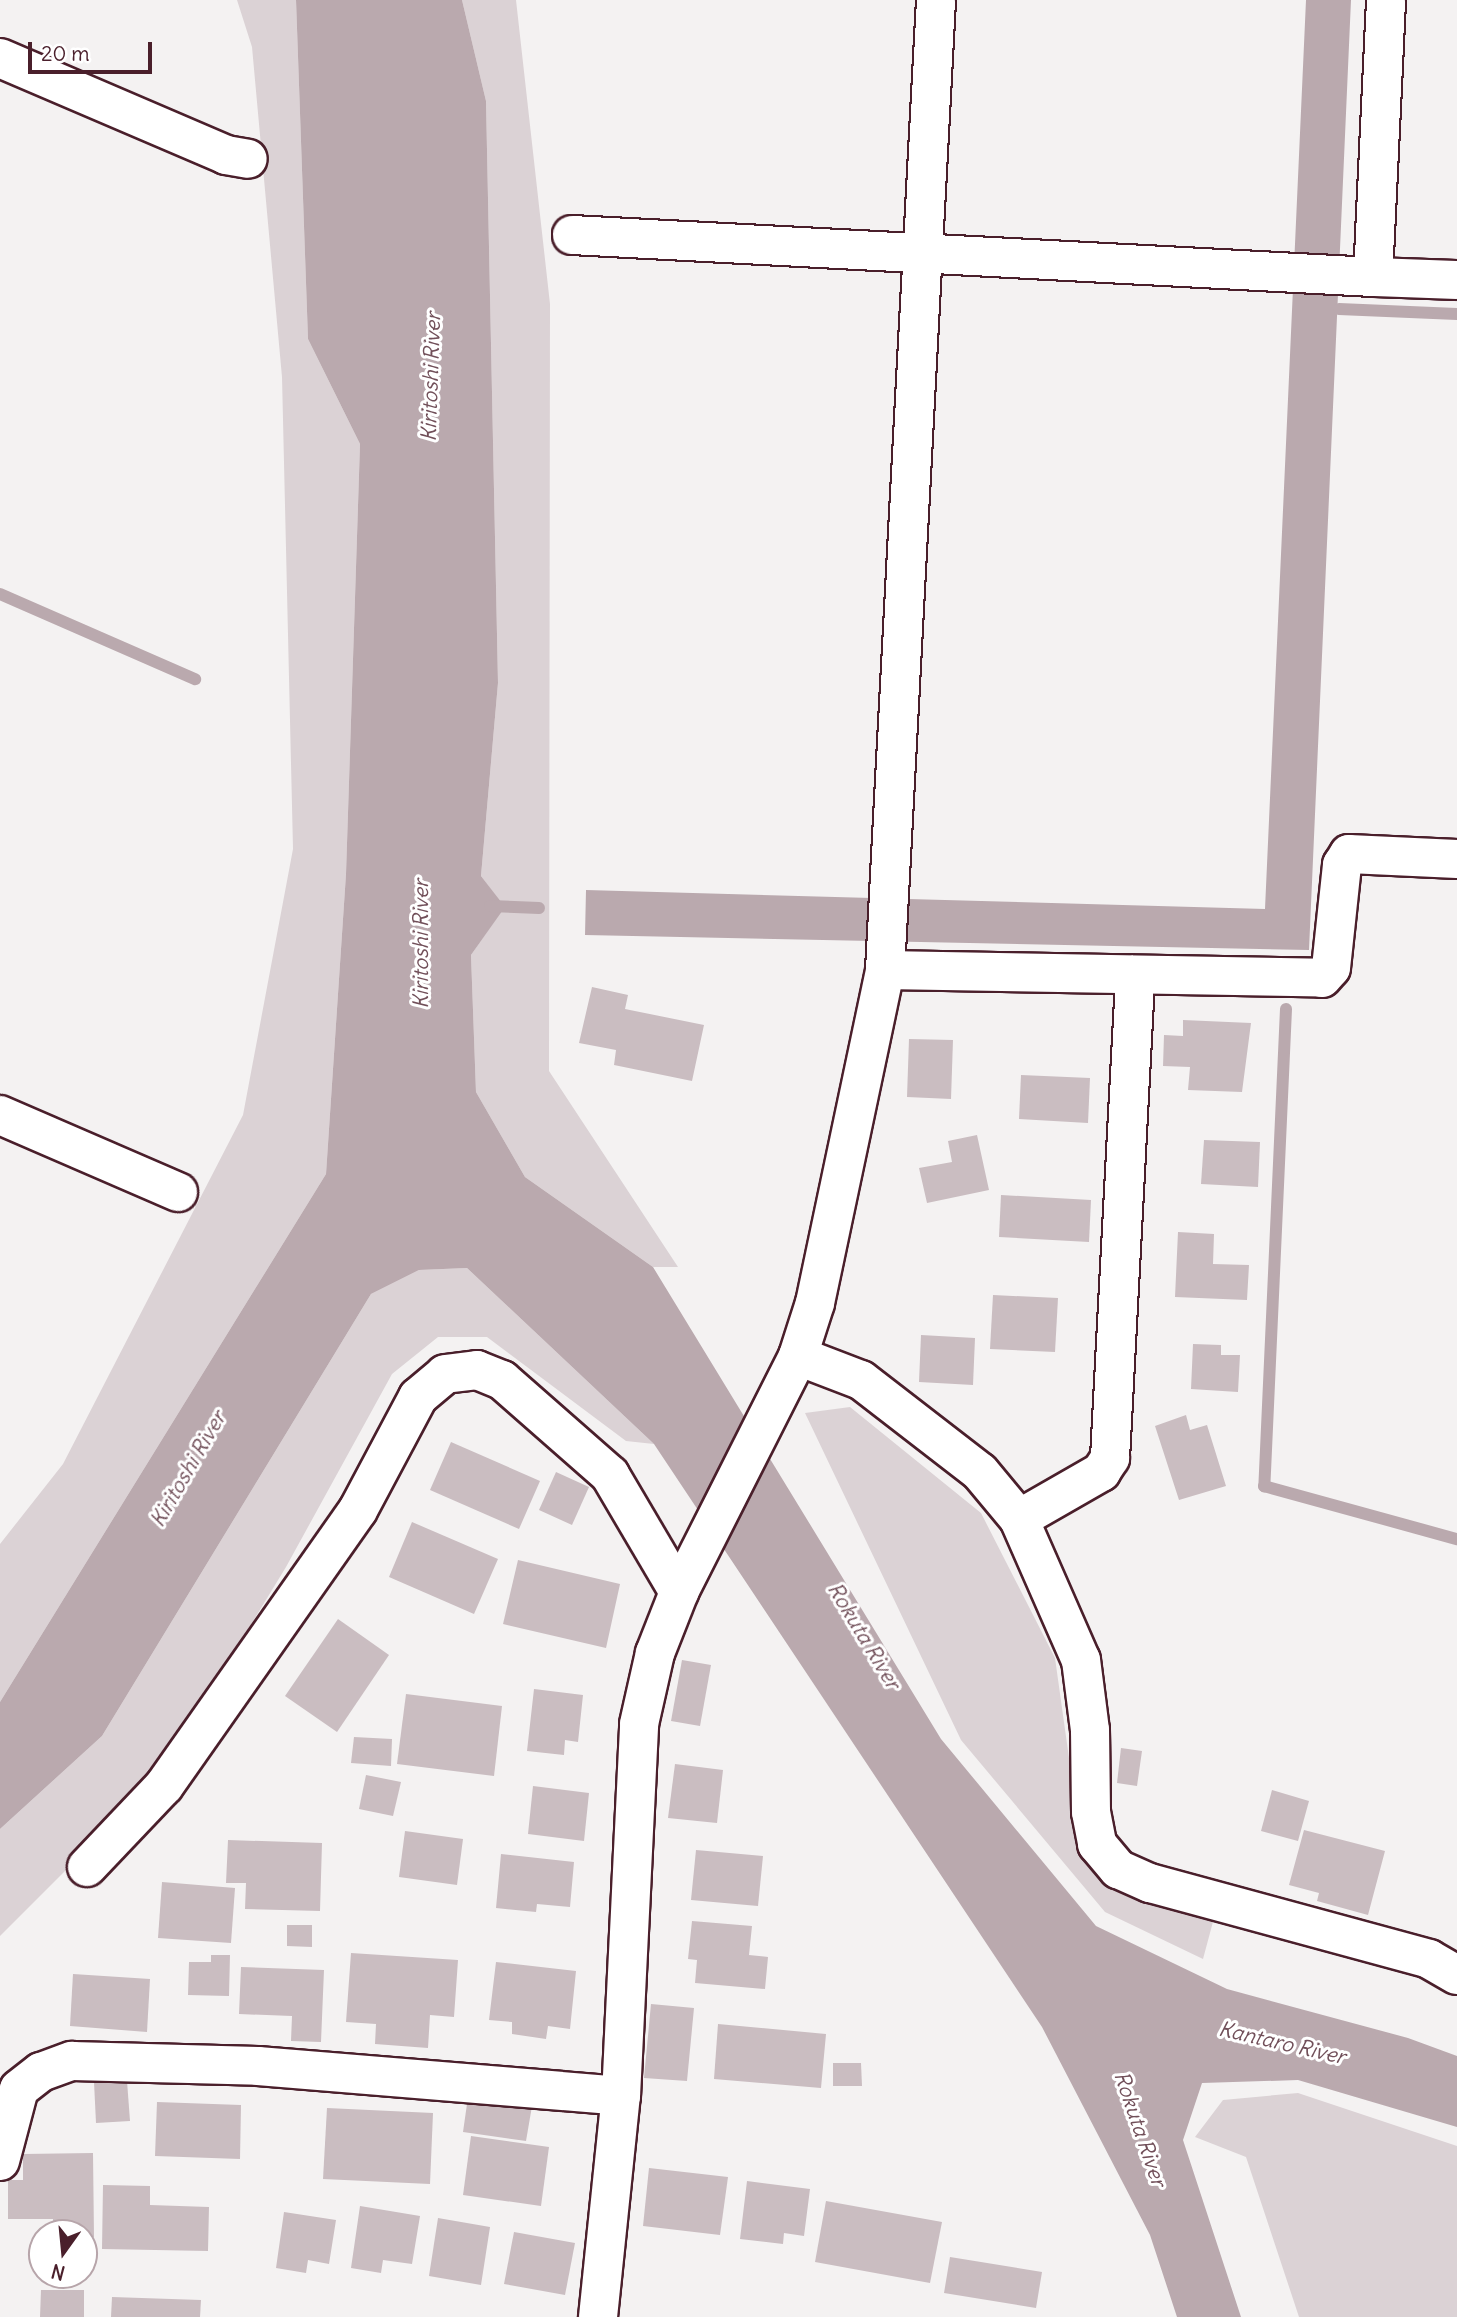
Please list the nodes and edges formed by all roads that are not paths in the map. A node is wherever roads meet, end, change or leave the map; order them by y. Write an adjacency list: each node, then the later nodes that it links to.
1 (936, 0): 6 (street)
2 (1386, 0): 7 (street)
3 (0, 58): 4 (street)
4 (248, 159)
5 (572, 235): 6 (street)
6 (925, 257): 7 (street); 10 (street)
7 (1361, 276): 8 (street)
8 (1457, 280)
9 (1457, 859): 11 (street)
10 (885, 962): 11 (street); 14 (street)
11 (1135, 975): 15 (street)
12 (0, 1115): 13 (street)
13 (178, 1192)
14 (791, 1370): 15 (street); 16 (street)
15 (1019, 1519): 18 (street)
16 (682, 1586): 17 (street); 19 (street)
17 (87, 1867)
18 (1457, 1975)
19 (621, 2096): 20 (street); 21 (street)
20 (0, 2161)
21 (598, 2317)

